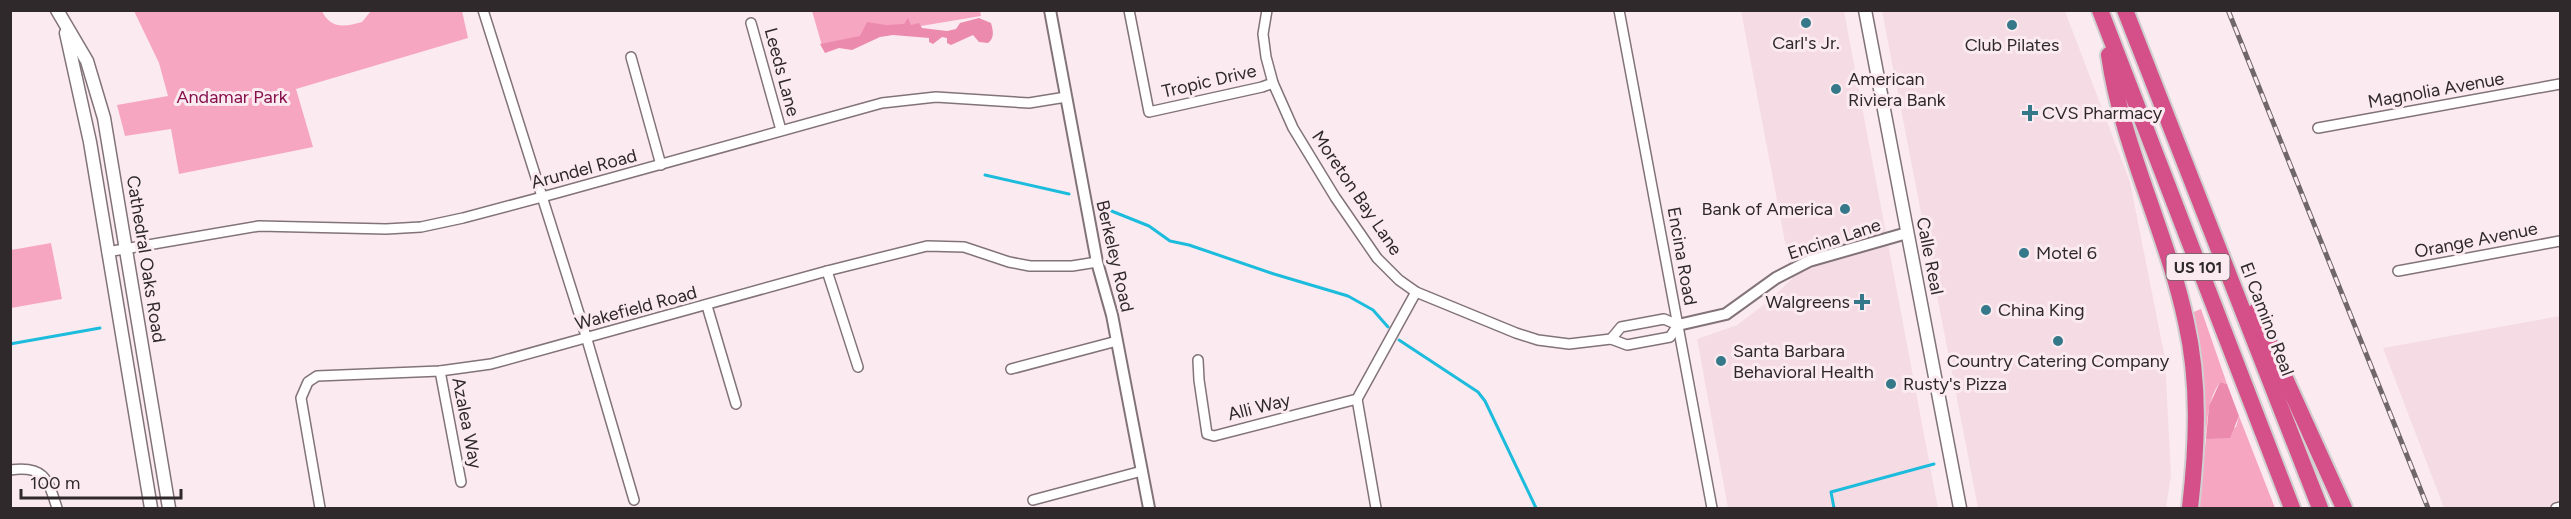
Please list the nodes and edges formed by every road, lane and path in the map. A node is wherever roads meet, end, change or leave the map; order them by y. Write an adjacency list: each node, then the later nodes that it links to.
1 (57, 10): 10 (main road, Cathedral Oaks Road)
2 (483, 10): 19 (street)
3 (1050, 10): 15 (street, Berkeley Road)
4 (1129, 10): 13 (street, Tropic Drive)
5 (1267, 10): 13 (street, Moreton Bay Lane)
6 (1619, 10): 30 (street, Encina Road)
7 (1864, 10): 20 (main road, Calle Real)
8 (2125, 10): 21 (highway, El Camino Real / US 101)
9 (2102, 17): 40 (highway); 57 (highway, US 101)
10 (63, 23): 23 (main road, Cathedral Oaks Road); 24 (main road, Cathedral Oaks Road)
11 (751, 23): 17 (street, Leeds Lane)
12 (631, 57): 18 (street)
13 (1273, 83): 28 (street, Moreton Bay Lane)
14 (2560, 84): 16 (street, Magnolia Avenue)
15 (1066, 97): 17 (street, Arundel Road); 25 (street, Berkeley Road)
16 (2318, 128)
17 (781, 130): 18 (street, Arundel Road)
18 (661, 165): 19 (street, Arundel Road)
19 (543, 197): 23 (street, Arundel Road); 31 (street)
20 (1907, 233): 30 (street, Encina Lane); 54 (main road, Calle Real)
21 (2215, 238): 58 (highway, El Camino Real / US 101); 59 (highway)
22 (2560, 241): 27 (street, Orange Avenue)
23 (126, 249): 24 (street, Arundel Road); 49 (main road, Cathedral Oaks Road)
24 (107, 252): 48 (main road, Cathedral Oaks Road)
25 (1097, 262): 26 (street, Wakefield Road); 33 (street, Berkeley Road)
26 (827, 271): 29 (street, Wakefield Road); 35 (street)
27 (2398, 271)
28 (1416, 292): 32 (street, Moreton Bay Lane); 38 (street)
29 (707, 306): 31 (street, Wakefield Road); 39 (street)
30 (1678, 325): 32 (street, Moreton Bay Lane); 32 (street, Moreton Bay Lane); 53 (street, Encina Road)
31 (586, 339): 37 (street, Wakefield Road); 44 (street)
32 (1611, 339)
33 (1117, 341): 36 (street); 42 (street, Berkeley Road)
34 (1198, 360): 38 (street, Alli Way)
35 (858, 367)
36 (1011, 369)
37 (440, 371): 43 (street, Azalea Way); 50 (street, Wakefield Road)
38 (1357, 399): 52 (street)
39 (736, 404)
40 (2194, 443): 55 (highway); 56 (highway)
41 (10, 470): 47 (street)
42 (1142, 471): 45 (street); 51 (street, Berkeley Road)
43 (461, 482)
44 (634, 500)
45 (1033, 500)
46 (2560, 507): 60 (street)
47 (57, 508)
48 (151, 508)
49 (169, 508)
50 (320, 508)
51 (1149, 508)
52 (1376, 508)
53 (1712, 508)
54 (1960, 508)
55 (2184, 508)
56 (2190, 508)
57 (2292, 508)
58 (2320, 508)
59 (2344, 508)
60 (2556, 508)

